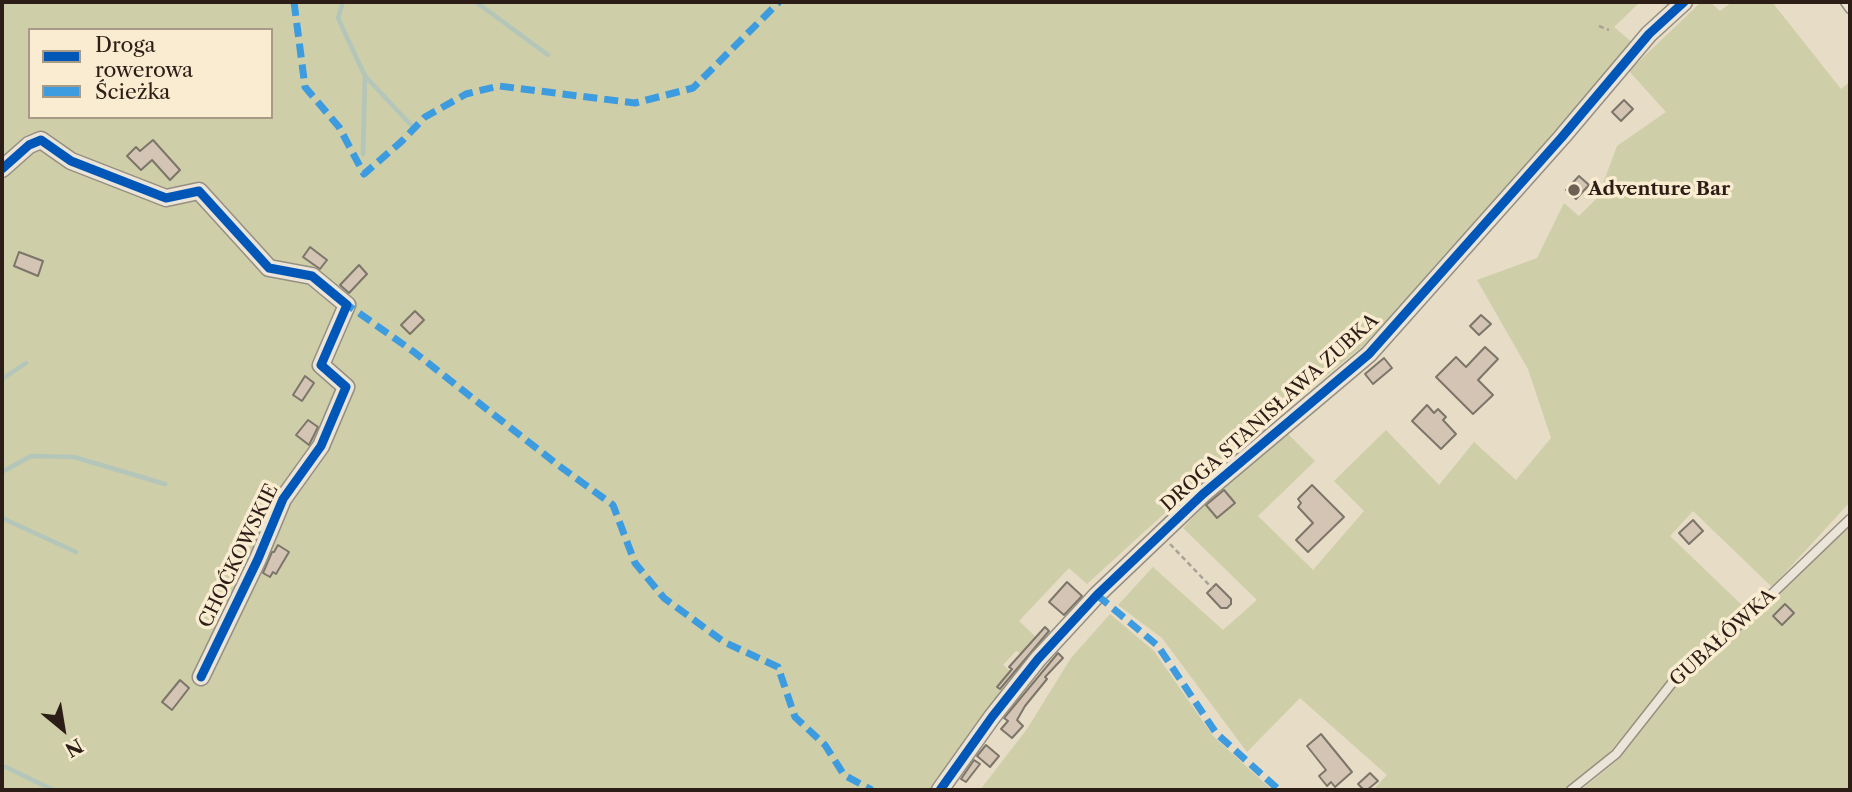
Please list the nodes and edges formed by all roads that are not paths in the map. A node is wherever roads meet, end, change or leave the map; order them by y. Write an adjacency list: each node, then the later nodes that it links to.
1 (1684, 2): 7 (street, DROGA STANISŁAWA ZUBKA)
2 (1845, 2): 3 (lane)
3 (1850, 9)
4 (2, 169): 6 (street, CHOĆKOWSKIE)
5 (1850, 519): 8 (lane, GUBAŁÓWKA)
6 (201, 677)
7 (940, 790)
8 (1571, 790)

